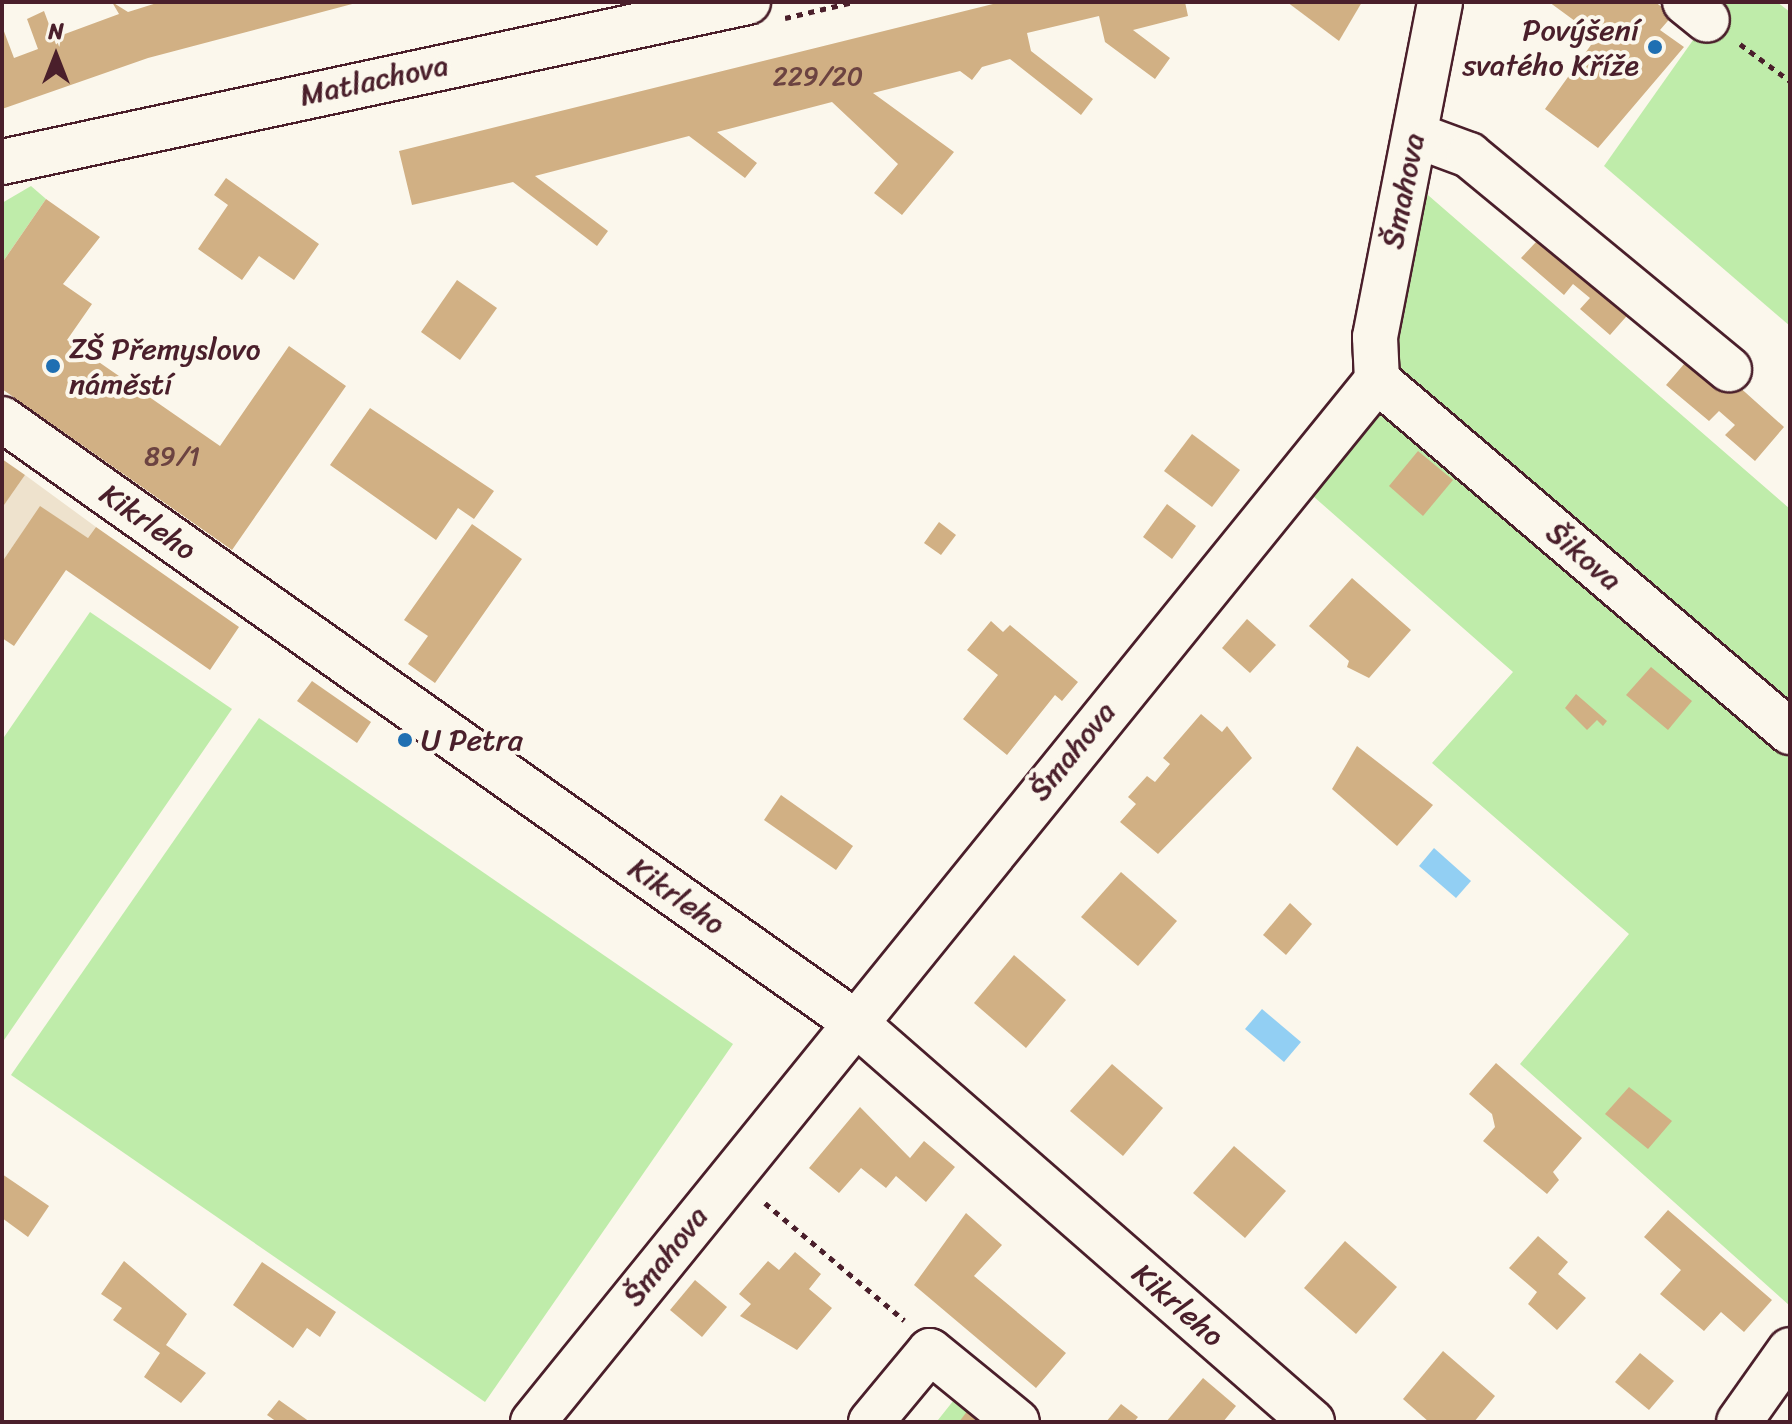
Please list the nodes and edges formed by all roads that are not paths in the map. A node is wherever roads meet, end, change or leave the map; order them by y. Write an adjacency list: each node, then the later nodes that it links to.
1 (748, 2): 4 (street, Matlachova)
2 (1440, 4): 3 (street, Šmahova)
3 (1415, 135): 5 (street); 6 (street, Šmahova)
4 (2, 162)
5 (1729, 369)
6 (1377, 380): 8 (street, Šikova); 9 (street, Šmahova)
7 (2, 419): 9 (street, Kikrleho)
8 (1790, 732)
9 (852, 1020): 11 (street, Šmahova); 14 (street, Kikrleho)
10 (1790, 1350): 15 (street)
11 (533, 1422)
12 (871, 1422): 13 (street)
13 (1017, 1422)
14 (1312, 1422)
15 (1739, 1422)

